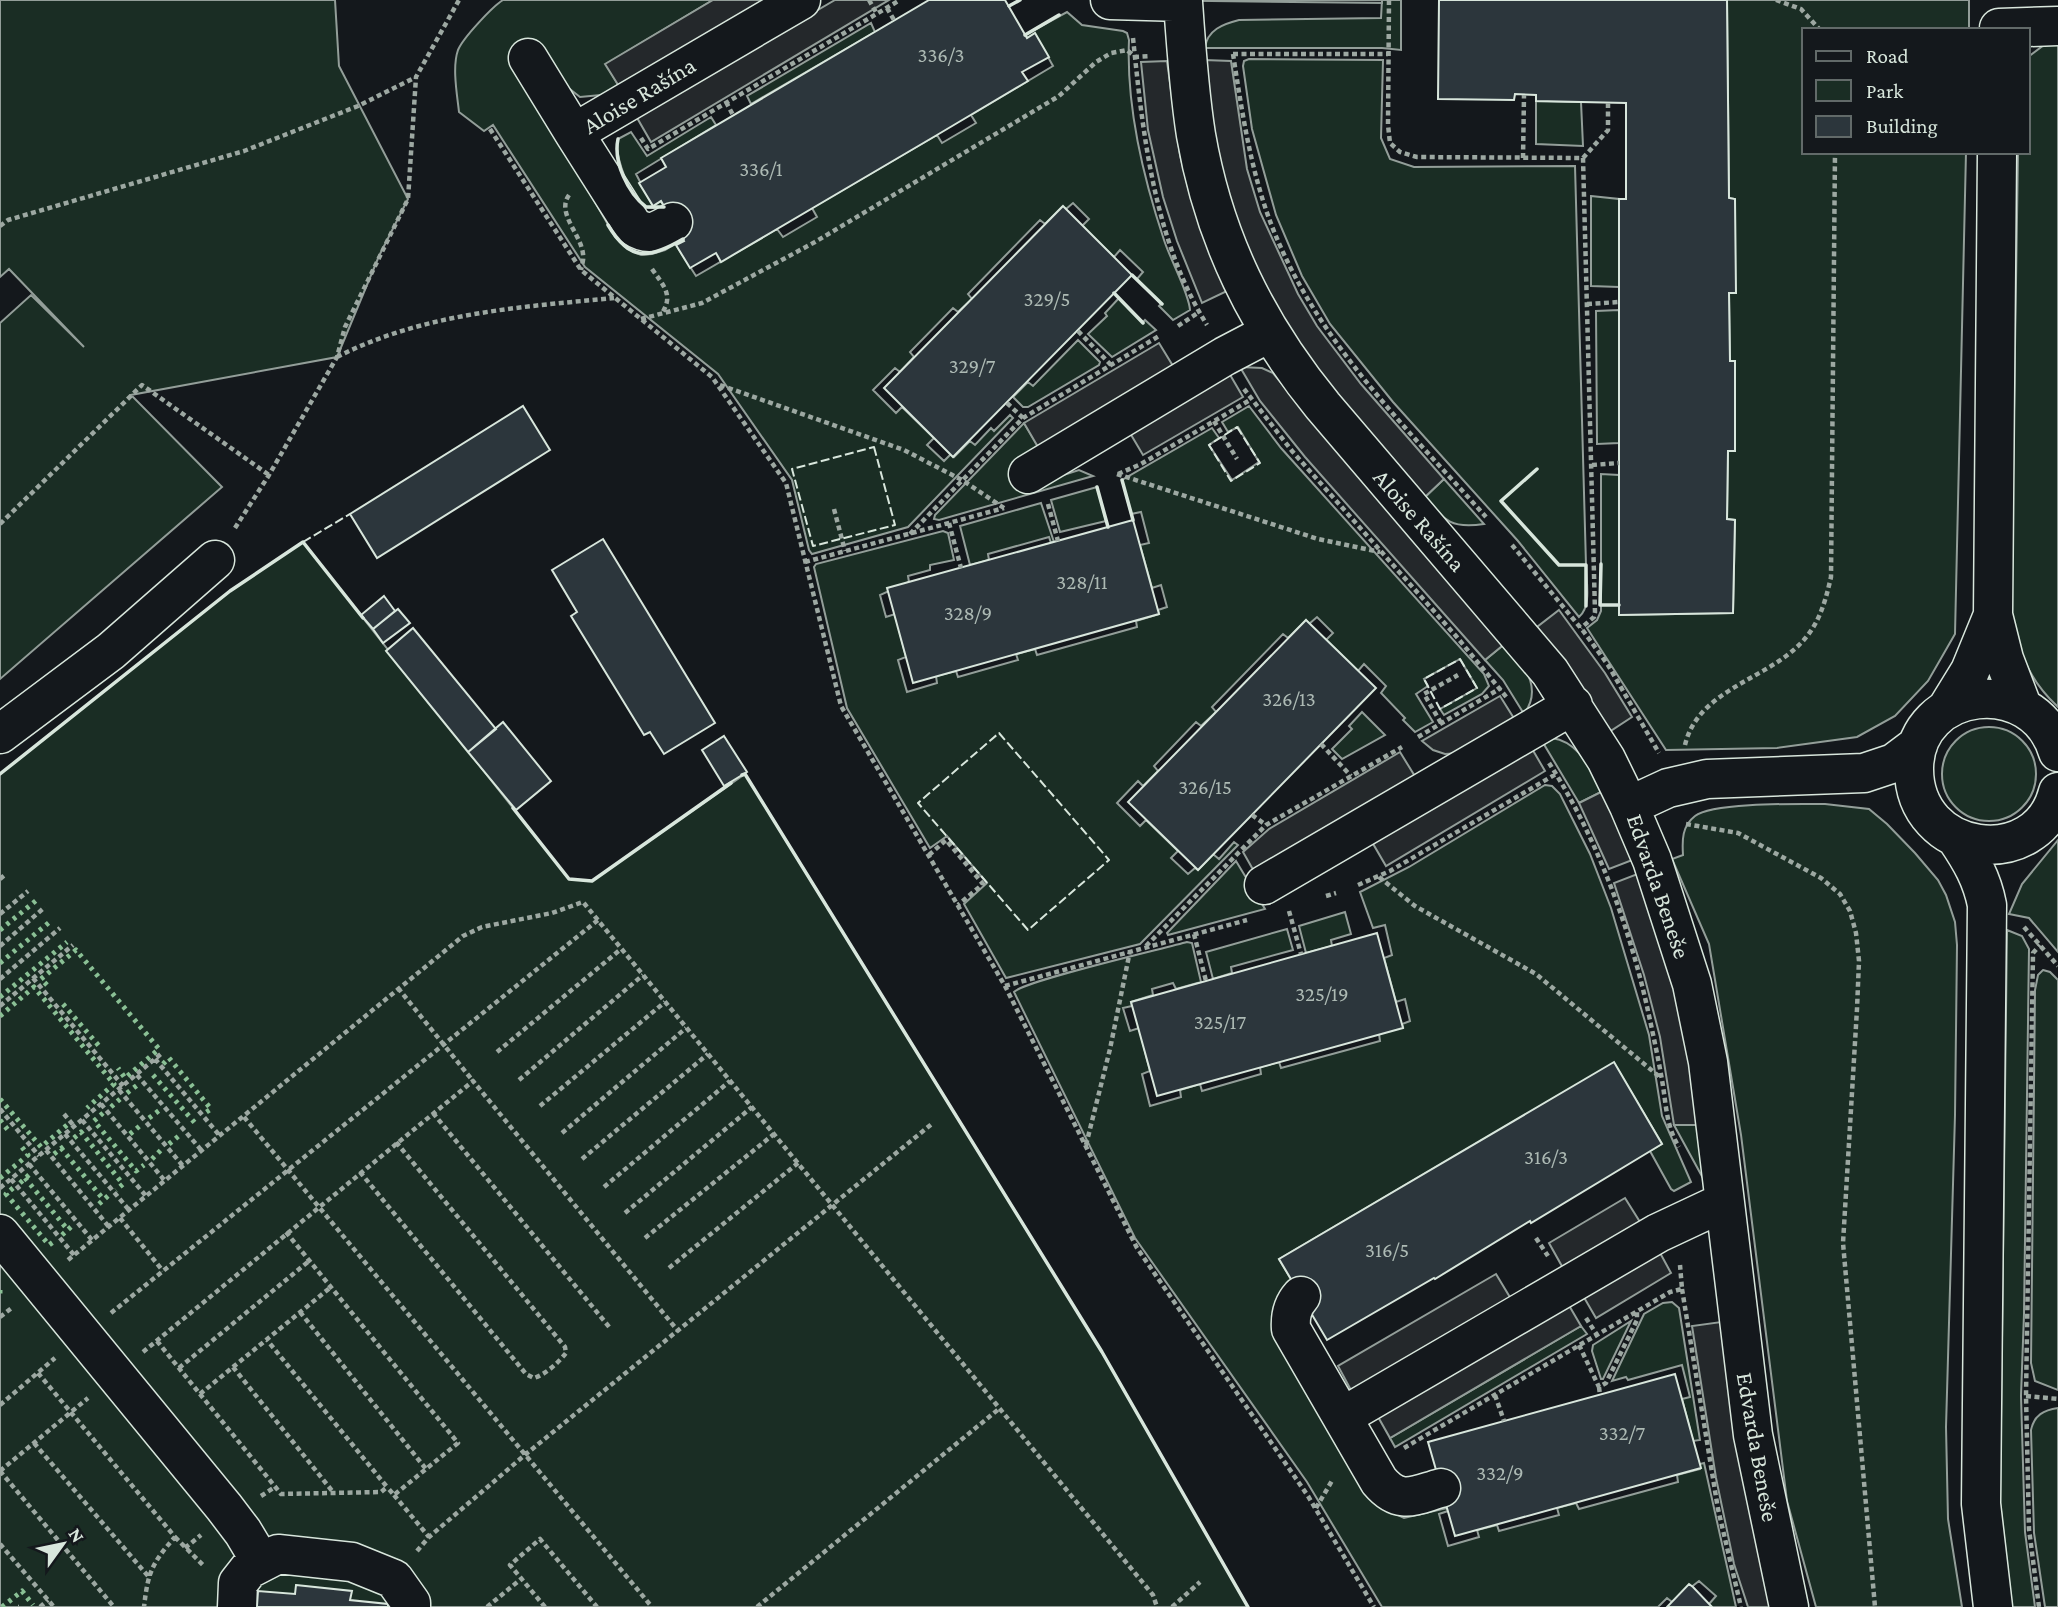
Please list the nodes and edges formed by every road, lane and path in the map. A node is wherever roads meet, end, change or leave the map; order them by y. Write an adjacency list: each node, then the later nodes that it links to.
1 (459, 0): 18 (path)
2 (801, 0): 25 (street, Aloise Rašína)
3 (869, 0): 9 (path)
4 (900, 0): 8 (path)
5 (1110, 0): 42 (street, Aloise Rašína)
6 (1389, 0): 16 (path)
7 (1776, 0): 13 (path)
8 (887, 8): 9 (path); 11 (path)
9 (877, 14): 20 (path)
10 (1999, 19): 12 (street)
11 (894, 20)
12 (2058, 26)
13 (1818, 28)
14 (1223, 54): 15 (path)
15 (1233, 54): 16 (path); 58 (path)
16 (1388, 54): 28 (path)
17 (528, 58): 25 (street)
18 (416, 77): 32 (path); 43 (path)
19 (1524, 95): 28 (path)
20 (726, 102): 22 (path); 24 (path)
21 (1608, 102): 29 (path)
22 (733, 116)
23 (490, 129): 33 (path)
24 (637, 131)
25 (574, 134): 31 (street, Aloise Rašína)
26 (1835, 154): 84 (path)
27 (1997, 154): 68 (street)
28 (1523, 158): 29 (path)
29 (1583, 158): 36 (path)
30 (570, 193): 33 (path)
31 (673, 222)
32 (0, 226)
33 (581, 270): 34 (path)
34 (614, 298): 38 (path); 43 (path)
35 (1619, 302): 36 (path)
36 (1587, 304): 53 (path)
37 (1199, 312): 38 (path); 39 (path); 41 (path)
38 (640, 319): 46 (path)
39 (1178, 327)
40 (1077, 331): 44 (path)
41 (1211, 331)
42 (1269, 333): 55 (street); 72 (street, Aloise Rašína)
43 (337, 357): 54 (path)
44 (1111, 365)
45 (1238, 380): 47 (path)
46 (719, 384): 56 (path); 66 (path)
47 (1250, 400): 50 (path); 64 (path)
48 (1007, 403): 49 (path)
49 (1023, 418)
50 (1214, 421): 51 (path); 64 (path)
51 (1237, 459)
52 (1619, 463): 53 (path)
53 (1592, 465): 69 (path)
54 (269, 475): 60 (path); 65 (path)
55 (1029, 492): 56 (path); 61 (path)
56 (1004, 508): 59 (path)
57 (834, 509): 63 (path)
58 (1486, 517)
59 (949, 523): 63 (path); 67 (path)
60 (0, 524)
61 (1058, 541)
62 (1512, 545): 69 (path)
63 (845, 551): 66 (path)
64 (1381, 552): 71 (path)
65 (215, 560): 77 (street)
66 (805, 562): 96 (path)
67 (961, 568)
68 (1993, 615): 73 (street); 75 (street)
69 (1581, 628): 85 (path)
70 (1458, 676): 76 (path)
71 (1501, 688): 74 (path); 76 (path)
72 (1573, 705): 90 (street, Aloise Rašína); 106 (street)
73 (2022, 706): 75 (street); 81 (street)
74 (1513, 707)
75 (1946, 710): 80 (street)
76 (1441, 723): 78 (path)
77 (0, 734)
78 (1418, 737)
79 (1321, 744): 88 (path)
80 (1918, 745): 86 (street, Edvarda Beneše); 89 (street)
81 (2057, 745)
82 (1402, 747): 88 (path)
83 (1544, 755): 87 (path)
84 (1684, 755)
85 (1661, 757)
86 (1864, 773): 89 (street, Edvarda Beneše); 90 (street, Edvarda Beneše)
87 (1556, 774): 98 (path); 136 (path)
88 (1351, 776): 94 (path)
89 (1921, 804): 95 (street, Edvarda Beneše)
90 (1629, 806): 172 (street, Edvarda Beneše)
91 (2047, 812): 95 (street); 109 (street)
92 (1689, 814): 250 (path)
93 (1252, 815): 94 (path)
94 (1266, 825): 116 (path)
95 (1956, 838): 109 (street)
96 (929, 855): 105 (path); 105 (path)
97 (6, 874): 99 (path)
98 (1379, 877): 100 (path); 136 (path)
99 (0, 879)
100 (1358, 885)
101 (28, 891): 108 (path)
102 (1336, 892): 103 (path)
103 (1324, 896)
104 (1300, 904): 106 (path)
105 (958, 905): 125 (path)
106 (1273, 905): 112 (path); 119 (path)
107 (46, 907): 115 (path)
108 (0, 914)
109 (2002, 914): 114 (path); 251 (street)
110 (597, 920): 117 (path); 126 (path); 130 (path)
111 (60, 928): 123 (path)
112 (1194, 934): 116 (path); 124 (path)
113 (73, 945): 122 (path)
114 (2040, 945): 120 (path); 210 (path)
115 (0, 946)
116 (1145, 947): 118 (path)
117 (621, 949): 121 (path); 131 (path)
118 (1130, 951): 125 (path); 156 (path)
119 (1301, 954)
120 (2058, 966)
121 (643, 975): 127 (path); 137 (path)
122 (33, 978): 128 (path); 140 (path)
123 (0, 979)
124 (1206, 981)
125 (1005, 986): 156 (path)
126 (398, 988): 130 (path); 147 (path)
127 (665, 1002): 129 (path); 142 (path)
128 (0, 1006)
129 (686, 1028): 133 (path); 151 (path)
130 (443, 1045): 138 (path); 165 (path)
131 (497, 1052)
132 (162, 1054): 134 (path)
133 (708, 1054): 139 (path); 161 (path)
134 (155, 1059): 135 (path); 154 (path)
135 (137, 1074): 140 (path); 158 (path)
136 (1661, 1078): 160 (path)
137 (519, 1080)
138 (472, 1081): 145 (path); 197 (path)
139 (730, 1081): 143 (path); 169 (path)
140 (121, 1088): 141 (path); 164 (path)
141 (101, 1104): 148 (path); 168 (path)
142 (540, 1106)
143 (752, 1107): 153 (path); 176 (path)
144 (0, 1110): 159 (path)
145 (433, 1113): 155 (path); 196 (path)
146 (64, 1114): 150 (path)
147 (244, 1117): 154 (path); 165 (path)
148 (82, 1120): 150 (path); 171 (path)
149 (933, 1123): 173 (path)
150 (74, 1126): 152 (path)
151 (562, 1133)
152 (65, 1134): 157 (path); 175 (path)
153 (774, 1134): 162 (path); 181 (path)
154 (220, 1136): 158 (path)
155 (396, 1142): 166 (path); 166 (path)
156 (1086, 1146): 247 (path)
157 (46, 1150): 159 (path); 178 (path)
158 (202, 1151): 164 (path)
159 (38, 1156): 163 (path)
160 (1686, 1157)
161 (582, 1158)
162 (798, 1163): 173 (path); 186 (path)
163 (29, 1164): 167 (path); 182 (path)
164 (183, 1166): 168 (path)
165 (288, 1170): 174 (path); 187 (path)
166 (360, 1172): 174 (path)
167 (10, 1179): 170 (path); 183 (path)
168 (165, 1181): 171 (path)
169 (604, 1187)
170 (0, 1188)
171 (146, 1196): 175 (path)
172 (1724, 1202): 216 (street); 249 (street, Edvarda Beneše)
173 (832, 1205): 197 (path); 214 (path)
174 (318, 1206): 179 (path); 219 (path)
175 (129, 1210): 177 (path)
176 (625, 1213)
177 (120, 1218): 178 (path); 187 (path)
178 (109, 1227): 182 (path)
179 (286, 1232): 185 (path); 198 (path)
180 (0, 1234): 188 (street)
181 (645, 1238)
182 (92, 1240): 183 (path)
183 (74, 1255): 188 (path)
184 (1680, 1260): 190 (path)
185 (309, 1261): 189 (path); 204 (path)
186 (669, 1268)
187 (163, 1271): 195 (path)
188 (40, 1282): 194 (path); 229 (street)
189 (331, 1287): 193 (path); 221 (path)
190 (1682, 1289): 192 (path); 248 (path)
191 (1301, 1296): 216 (street)
192 (1637, 1311): 200 (path); 206 (path)
193 (300, 1312): 199 (path); 221 (path)
194 (0, 1317)
195 (100, 1321)
196 (610, 1328)
197 (678, 1331): 219 (path)
198 (157, 1340): 201 (path); 204 (path)
199 (267, 1340): 203 (path); 223 (path)
200 (1579, 1345): 206 (path); 208 (path)
201 (139, 1355)
202 (57, 1357): 205 (path)
203 (233, 1367): 207 (path); 225 (path)
204 (179, 1368): 207 (path)
205 (38, 1373): 213 (path); 215 (path)
206 (1599, 1387): 209 (path)
207 (200, 1394): 225 (path)
208 (1495, 1395): 217 (path); 220 (path)
209 (1600, 1395)
210 (2026, 1396): 212 (path); 252 (path)
211 (89, 1397): 215 (path)
212 (2058, 1399)
213 (0, 1405)
214 (1000, 1408): 244 (path); 245 (path)
215 (71, 1412): 218 (path); 230 (path)
216 (1342, 1418): 220 (street)
217 (1504, 1421)
218 (34, 1443): 222 (path); 230 (path)
219 (526, 1454): 227 (path); 243 (path)
220 (1371, 1468): 224 (street)
221 (426, 1469): 226 (path)
222 (0, 1471): 237 (path)
223 (387, 1487): 225 (path); 226 (path)
224 (1441, 1488)
225 (334, 1493)
226 (394, 1495): 227 (path)
227 (429, 1537): 233 (path)
228 (0, 1544): 234 (path)
229 (261, 1562): 233 (street); 239 (street)
230 (148, 1576): 238 (path)
231 (522, 1578): 240 (path); 241 (path); 242 (path)
232 (1200, 1582): 246 (path)
233 (403, 1593)
234 (48, 1600): 235 (path); 236 (path)
235 (40, 1607)
236 (54, 1607)
237 (114, 1607)
238 (144, 1607)
239 (237, 1607)
240 (487, 1607)
241 (545, 1607)
242 (597, 1607)
243 (652, 1607)
244 (757, 1607)
245 (1157, 1607)
246 (1172, 1607)
247 (1374, 1607)
248 (1741, 1607)
249 (1789, 1607)
250 (1875, 1607)
251 (1993, 1607)
252 (2039, 1607)

